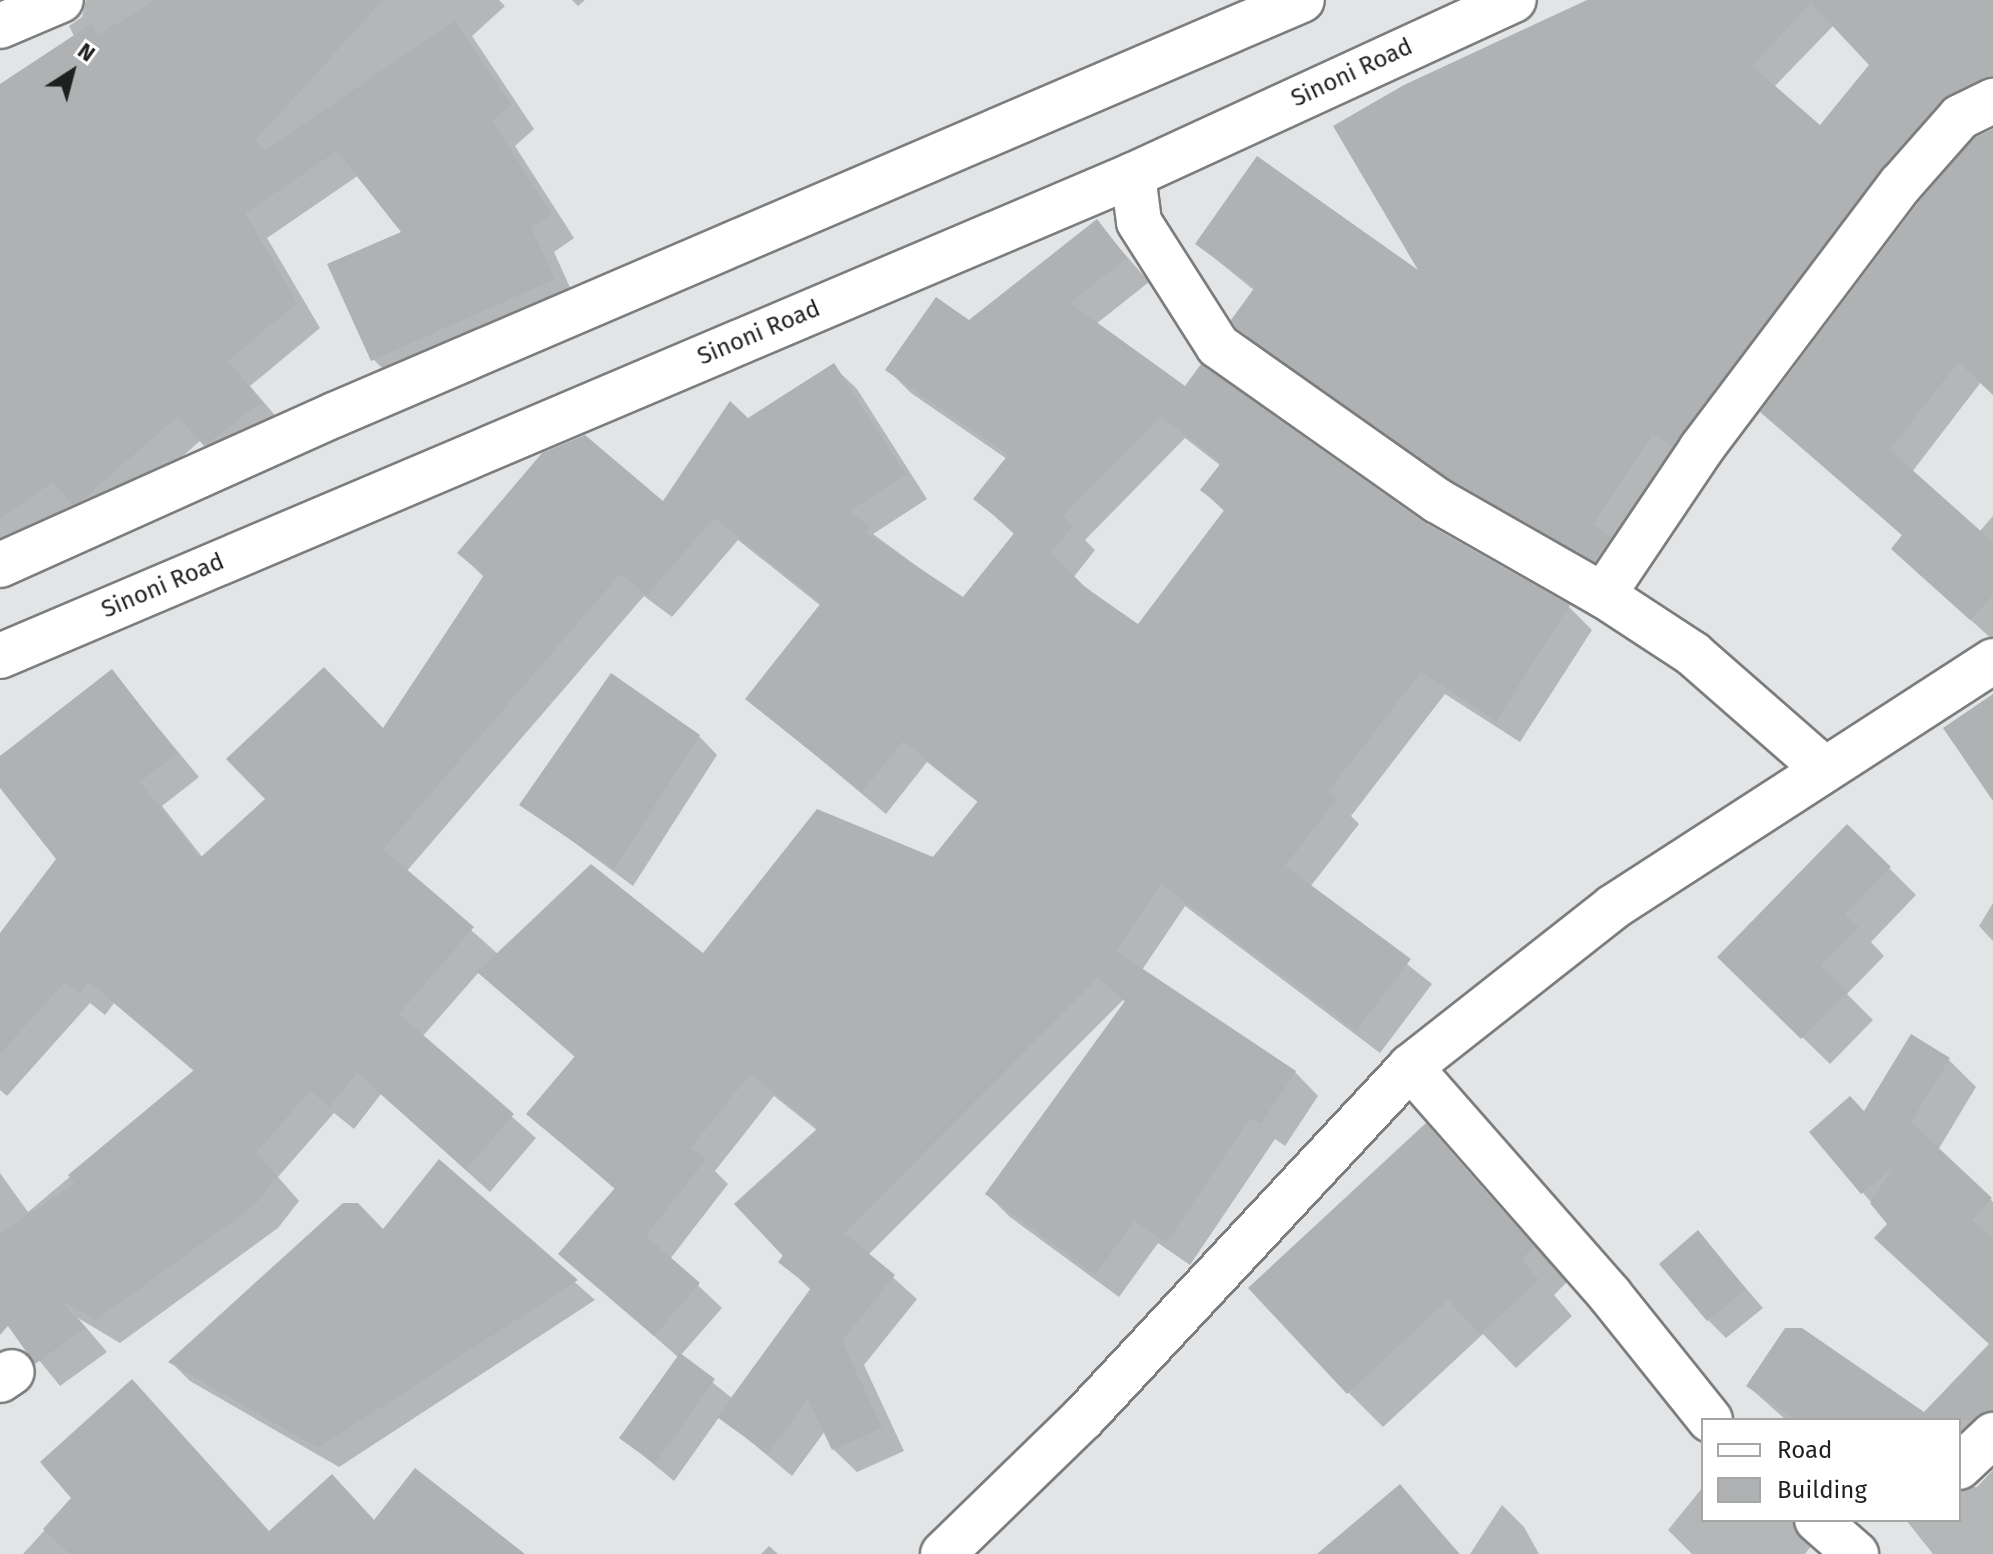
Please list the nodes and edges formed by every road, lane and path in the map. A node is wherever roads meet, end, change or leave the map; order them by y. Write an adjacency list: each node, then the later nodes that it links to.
1 (61, 0): 4 (street)
2 (1302, 0): 7 (street)
3 (1514, 0): 6 (street, Sinoni Road)
4 (0, 26)
5 (1993, 101): 8 (street)
6 (1133, 175): 8 (street); 9 (street, Sinoni Road)
7 (0, 565)
8 (1603, 595): 11 (street)
9 (0, 656)
10 (1993, 661): 11 (street)
11 (1823, 768): 12 (street)
12 (1410, 1067): 13 (street); 16 (street)
13 (1708, 1418)
14 (1993, 1435): 15 (street)
15 (1961, 1465)
16 (943, 1554)

